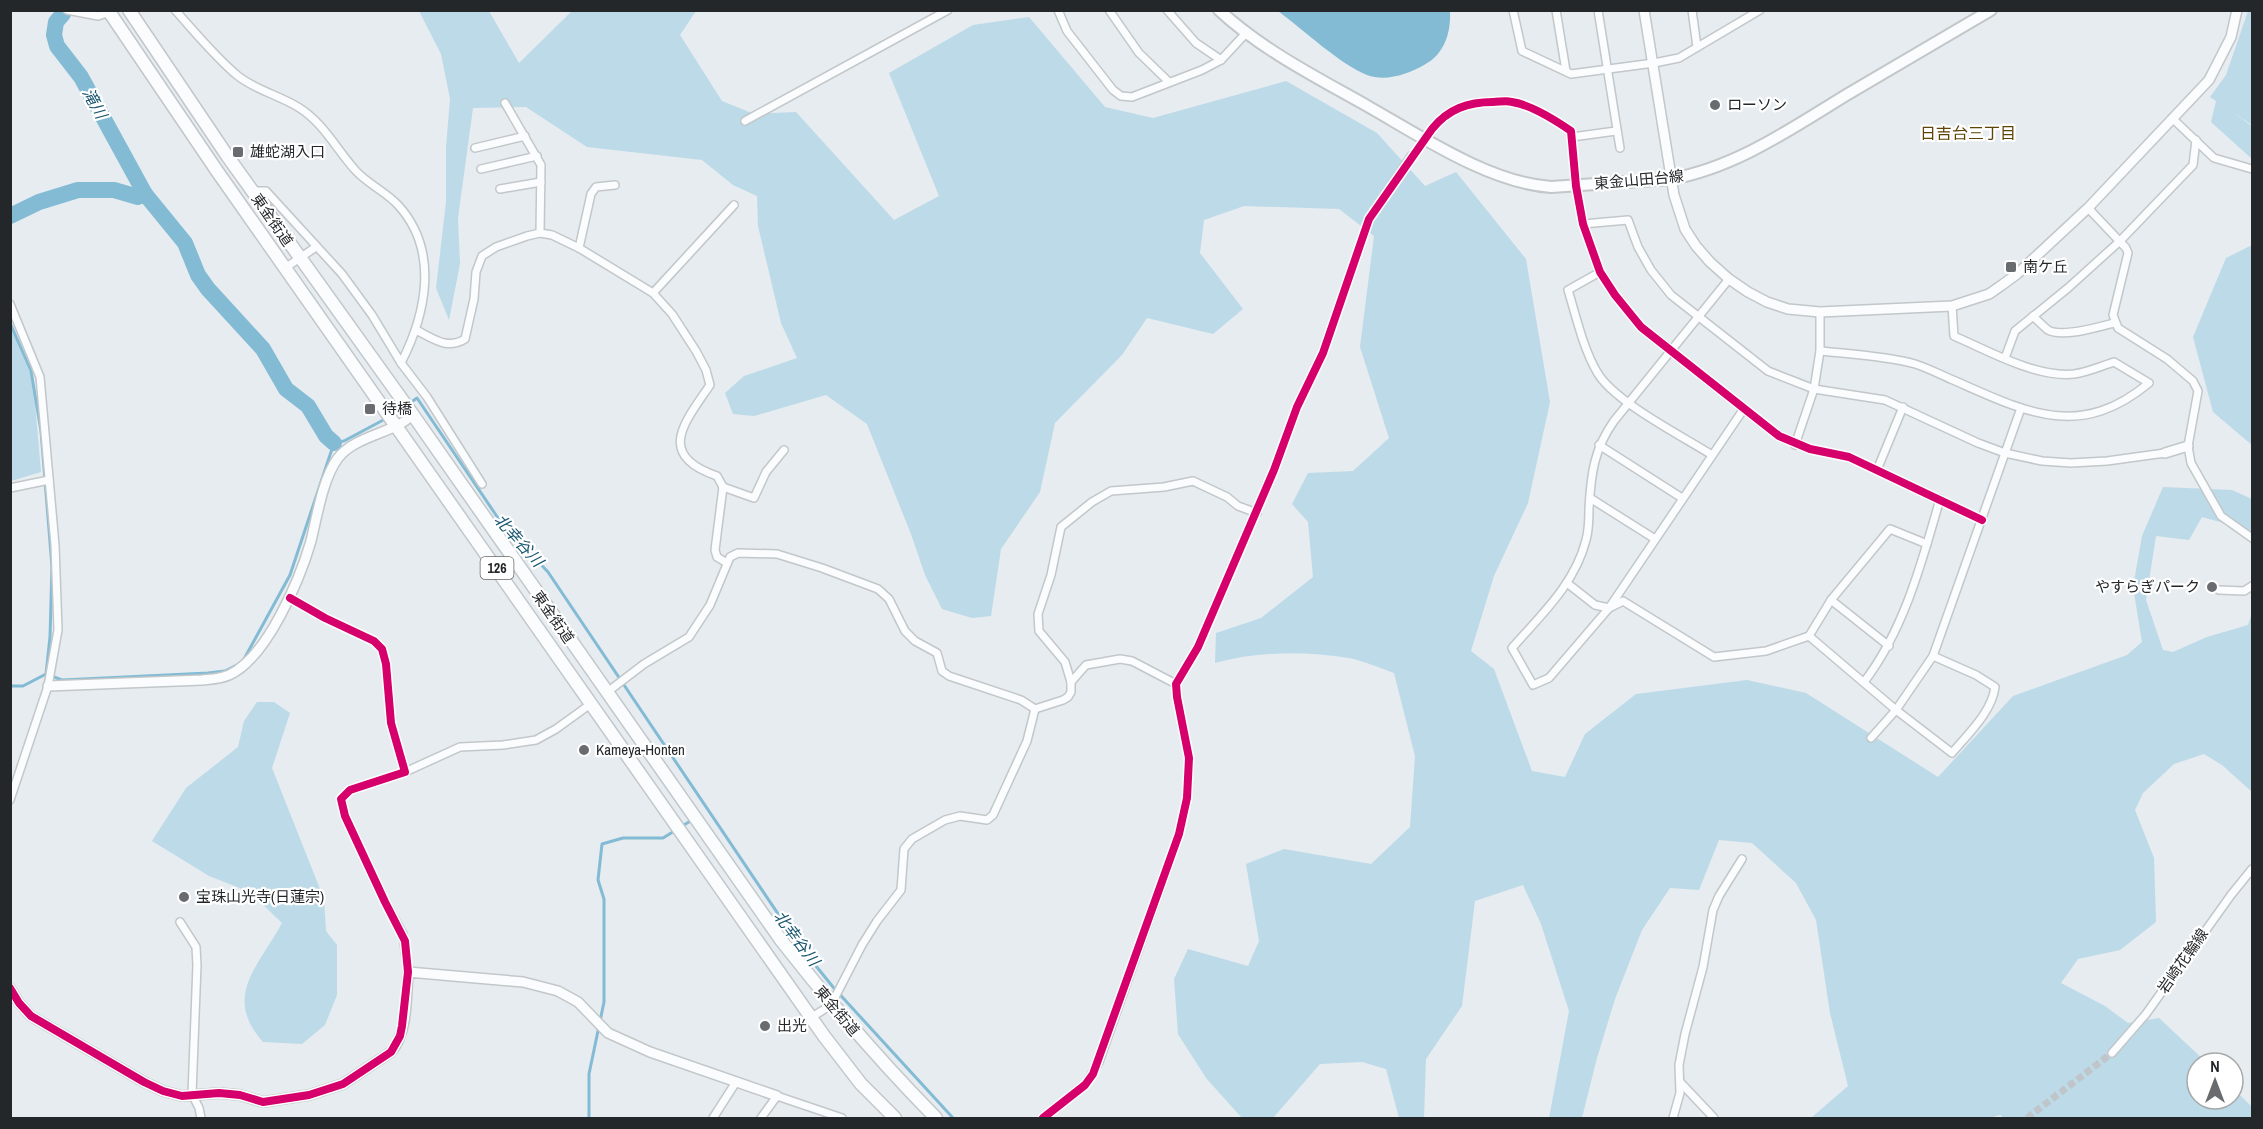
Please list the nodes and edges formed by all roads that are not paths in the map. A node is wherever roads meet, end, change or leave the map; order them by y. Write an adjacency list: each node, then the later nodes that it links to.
1 (67, 10): 17 (street)
2 (129, 10): 44 (highway, 東金街道 / 126)
3 (175, 10): 63 (street)
4 (948, 10): 27 (street)
5 (1058, 10): 24 (street)
6 (1109, 10): 24 (street)
7 (1167, 10): 20 (street)
8 (1219, 10): 18 (main road, 東金山田台線)
9 (1513, 10): 23 (street)
10 (1556, 10): 23 (street)
11 (1599, 10): 22 (street)
12 (1644, 10): 21 (street)
13 (1692, 10): 19 (street)
14 (1760, 10): 19 (street)
15 (1991, 10): 39 (main road, 東金山田台線)
16 (2237, 10): 26 (street)
17 (110, 11): 53 (highway, 東金街道 / 126)
18 (1247, 32): 20 (street); 42 (main road, 東金山田台線)
19 (1697, 47): 21 (street)
20 (1221, 60): 24 (street)
21 (1654, 63): 22 (street); 39 (street)
22 (1608, 70): 23 (street); 29 (street)
23 (1566, 72)
24 (1169, 82)
25 (505, 103): 30 (street)
26 (2173, 119): 32 (street); 46 (street)
27 (745, 121)
28 (1432, 129): 31 (street)
29 (1616, 131): 31 (street); 34 (street)
30 (525, 136): 33 (street); 35 (street)
31 (1572, 137): 42 (street)
32 (2196, 140): 38 (street); 49 (street)
33 (475, 148)
34 (1620, 148)
35 (537, 156): 37 (street); 40 (street)
36 (1411, 156): 90 (street)
37 (481, 168)
38 (2253, 169)
39 (1671, 179): 42 (main road, 東金山田台線); 55 (street)
40 (541, 182): 43 (street); 48 (street)
41 (615, 185): 51 (street)
42 (1576, 186): 47 (street)
43 (500, 189)
44 (252, 191): 50 (street); 52 (highway, 東金街道 / 126)
45 (734, 205): 56 (street)
46 (2088, 208): 49 (street); 58 (street)
47 (1583, 224): 54 (street); 61 (street)
48 (540, 233): 51 (street); 63 (street)
49 (2120, 241): 60 (street); 62 (street)
50 (316, 247): 52 (street); 67 (street)
51 (579, 248): 56 (street)
52 (300, 259): 53 (street); 73 (highway, 東金街道 / 126)
53 (285, 268): 74 (highway, 東金街道 / 126)
54 (1600, 272): 64 (street); 69 (street)
55 (1729, 279): 59 (street); 61 (street)
56 (653, 293): 85 (street)
57 (10, 304): 83 (street)
58 (1952, 306): 59 (street); 66 (street)
59 (1820, 312): 65 (street)
60 (2034, 316): 62 (street); 66 (street)
61 (1697, 317): 64 (street); 68 (street)
62 (2114, 323): 77 (street)
63 (416, 330): 67 (street)
64 (1670, 351): 69 (street); 72 (street)
65 (1820, 351): 68 (street); 71 (street)
66 (2005, 358): 71 (street)
67 (401, 363): 84 (street)
68 (1814, 389): 70 (street); 75 (street)
69 (1629, 403): 76 (street); 81 (street)
70 (1903, 407): 79 (street); 82 (street)
71 (2021, 408): 79 (street)
72 (1743, 410): 75 (street); 81 (street)
73 (413, 414): 74 (street); 109 (highway, 東金街道 / 126)
74 (398, 426): 99 (street); 110 (highway, 東金街道 / 126)
75 (1795, 444): 82 (street)
76 (1599, 445): 87 (street); 88 (street)
77 (2188, 446): 80 (street); 92 (street)
78 (784, 450): 85 (street)
79 (2005, 453): 80 (street); 91 (street)
80 (2165, 453)
81 (1712, 455): 88 (street)
82 (1877, 470): 89 (street)
83 (49, 480): 86 (street); 108 (street)
84 (482, 484)
85 (723, 487): 95 (street)
86 (10, 488)
87 (1590, 498): 93 (street); 96 (street)
88 (1682, 498): 93 (street)
89 (1940, 499): 91 (street); 94 (street)
90 (1257, 513): 105 (street); 107 (street)
91 (1982, 520): 104 (street)
92 (2253, 538)
93 (1655, 539): 101 (street)
94 (1927, 544): 100 (street); 103 (street)
95 (726, 563): 109 (street); 111 (street)
96 (1567, 584): 101 (street); 101 (street)
97 (2253, 586): 98 (street)
98 (2219, 590)
99 (290, 598): 108 (street); 114 (street)
100 (1831, 600): 102 (street); 103 (street)
101 (1609, 608): 102 (street)
102 (1809, 636): 106 (street)
103 (1889, 646): 106 (street)
104 (1933, 656): 112 (street); 112 (street)
105 (1071, 682): 107 (street); 111 (street)
106 (1864, 682): 112 (street)
107 (1176, 684): 134 (street)
108 (48, 686): 115 (street)
109 (606, 693): 110 (highway); 121 (highway, 東金街道 / 126)
110 (592, 704): 114 (street); 122 (highway, 東金街道 / 126)
111 (1035, 709): 121 (street)
112 (1896, 710): 113 (street)
113 (1871, 738)
114 (405, 772): 119 (street)
115 (10, 800)
116 (1742, 860): 125 (street)
117 (2253, 869): 123 (street, 岩崎花輪線)
118 (180, 922): 126 (street)
119 (408, 972): 124 (street); 126 (street)
120 (10, 988): 126 (street)
121 (831, 1005): 122 (street); 133 (highway, 東金街道 / 126)
122 (812, 1017): 128 (highway, 東金街道 / 126)
123 (2112, 1053)
124 (736, 1082): 127 (street); 130 (street)
125 (1680, 1082): 135 (street); 136 (street)
126 (192, 1094): 129 (street)
127 (777, 1096): 131 (street); 132 (street)
128 (894, 1118)
129 (201, 1119)
130 (712, 1119)
131 (761, 1119)
132 (842, 1119)
133 (936, 1119)
134 (1043, 1119)
135 (1673, 1119)
136 (1714, 1119)

